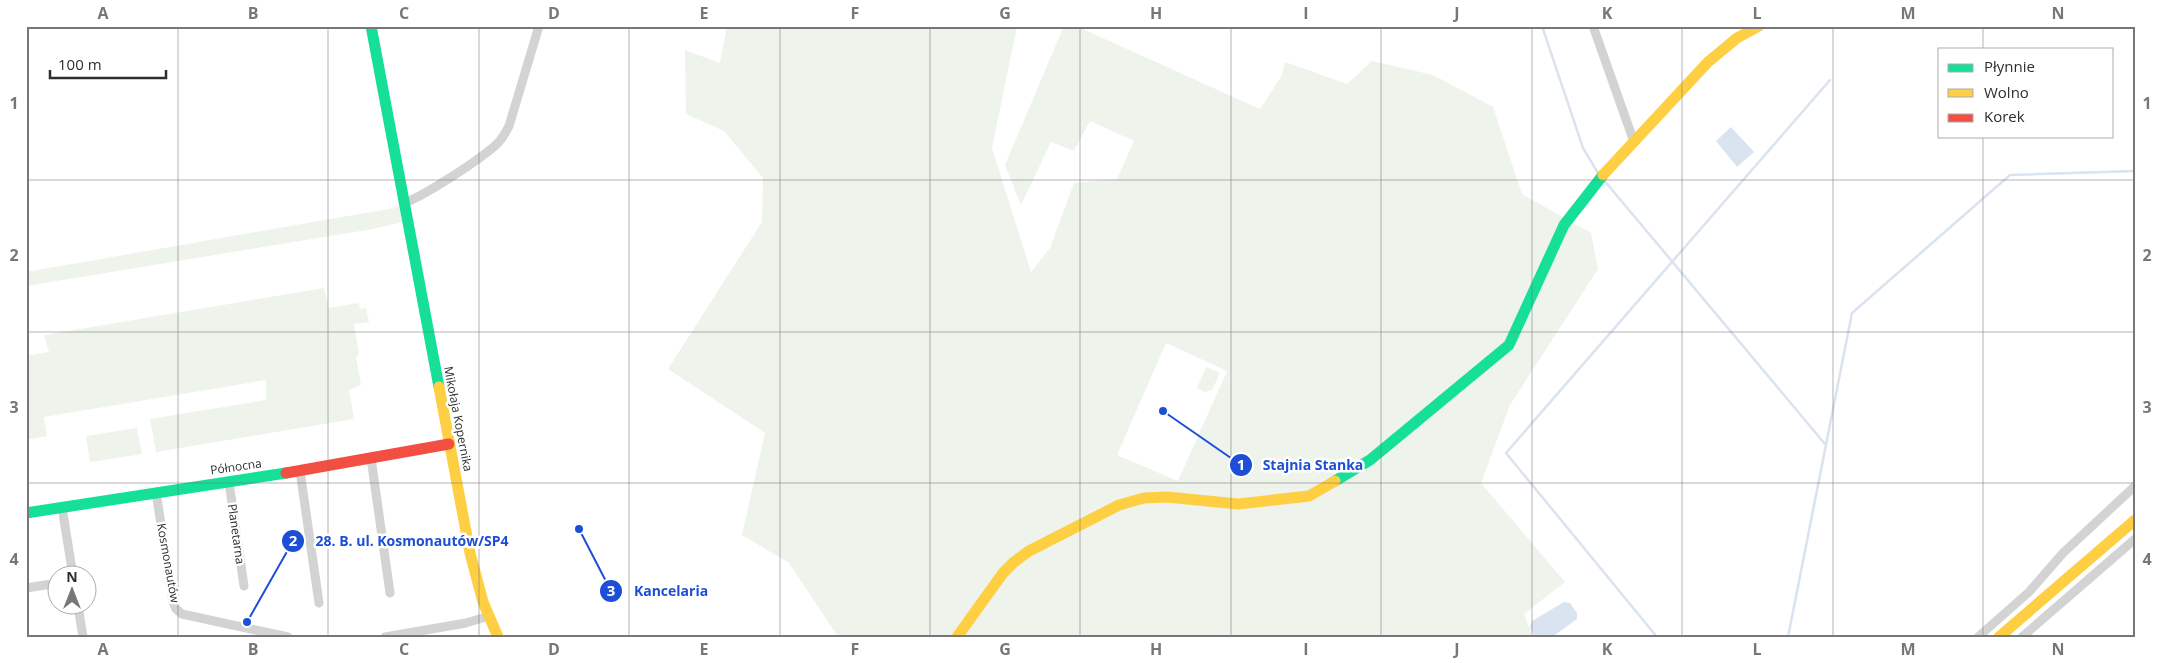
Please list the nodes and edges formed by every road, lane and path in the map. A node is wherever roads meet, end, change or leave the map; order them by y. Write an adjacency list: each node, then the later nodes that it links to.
1 (371, 26): 6 (street, Mikołaja Kopernika)
2 (539, 26): 6 (street)
3 (1593, 26): 5 (street)
4 (1759, 26): 5 (street)
5 (1634, 142): 30 (street)
6 (404, 203): 7 (street, Mikołaja Kopernika)
7 (449, 444): 8 (street, Północna); 24 (street, Mikołaja Kopernika)
8 (371, 458): 9 (street, Północna); 21 (street)
9 (300, 471): 10 (street, Północna); 22 (street)
10 (229, 482): 12 (street, Północna); 19 (street, Planetarna)
11 (2135, 486): 31 (street)
12 (156, 492): 13 (street, Północna); 27 (street, Kosmonautów)
13 (62, 507): 14 (street, Północna); 17 (street)
14 (26, 512)
15 (2135, 520): 32 (street)
16 (2135, 540): 33 (street)
17 (71, 566)
18 (48, 585): 20 (street)
19 (244, 586)
20 (26, 588)
21 (390, 593)
22 (319, 603)
23 (80, 616): 26 (street)
24 (489, 616): 25 (street); 29 (street, Mikołaja Kopernika)
25 (423, 634): 28 (street)
26 (83, 637)
27 (288, 637)
28 (385, 637)
29 (498, 637)
30 (957, 637)
31 (1978, 637)
32 (1999, 637)
33 (2022, 637)

